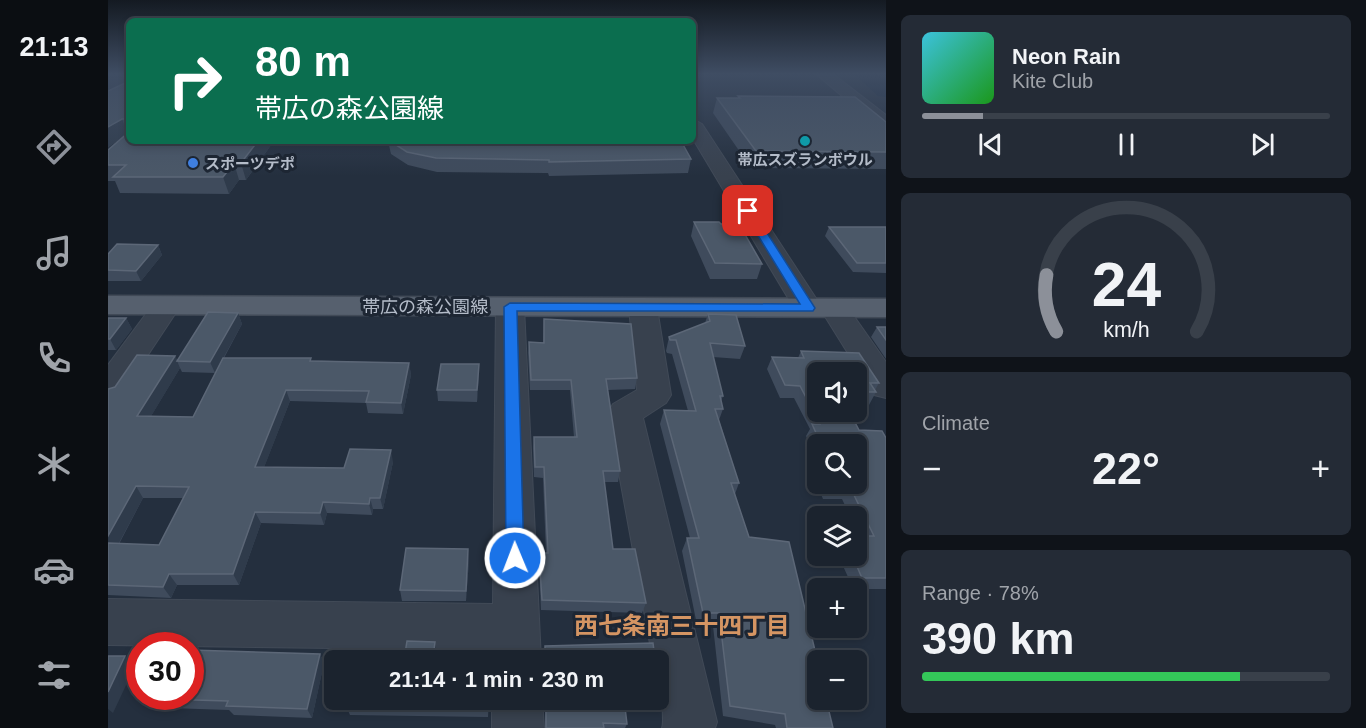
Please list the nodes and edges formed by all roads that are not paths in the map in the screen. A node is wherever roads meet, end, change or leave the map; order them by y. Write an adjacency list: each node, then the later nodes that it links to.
1 (866, 108): 2 (street)
2 (886, 124)
3 (696, 128): 8 (street)
4 (108, 305): 5 (main road, 帯広の森公園線)
5 (167, 305): 6 (main road, 帯広の森公園線); 11 (street)
6 (510, 307): 7 (main road, 帯広の森公園線); 13 (street)
7 (644, 308): 8 (main road, 帯広の森公園線); 16 (street)
8 (821, 308): 9 (main road, 帯広の森公園線); 10 (street)
9 (886, 308)
10 (886, 387)
11 (108, 389)
12 (108, 622): 13 (street)
13 (516, 644)
14 (517, 710): 15 (street)
15 (518, 728)
16 (687, 728)

